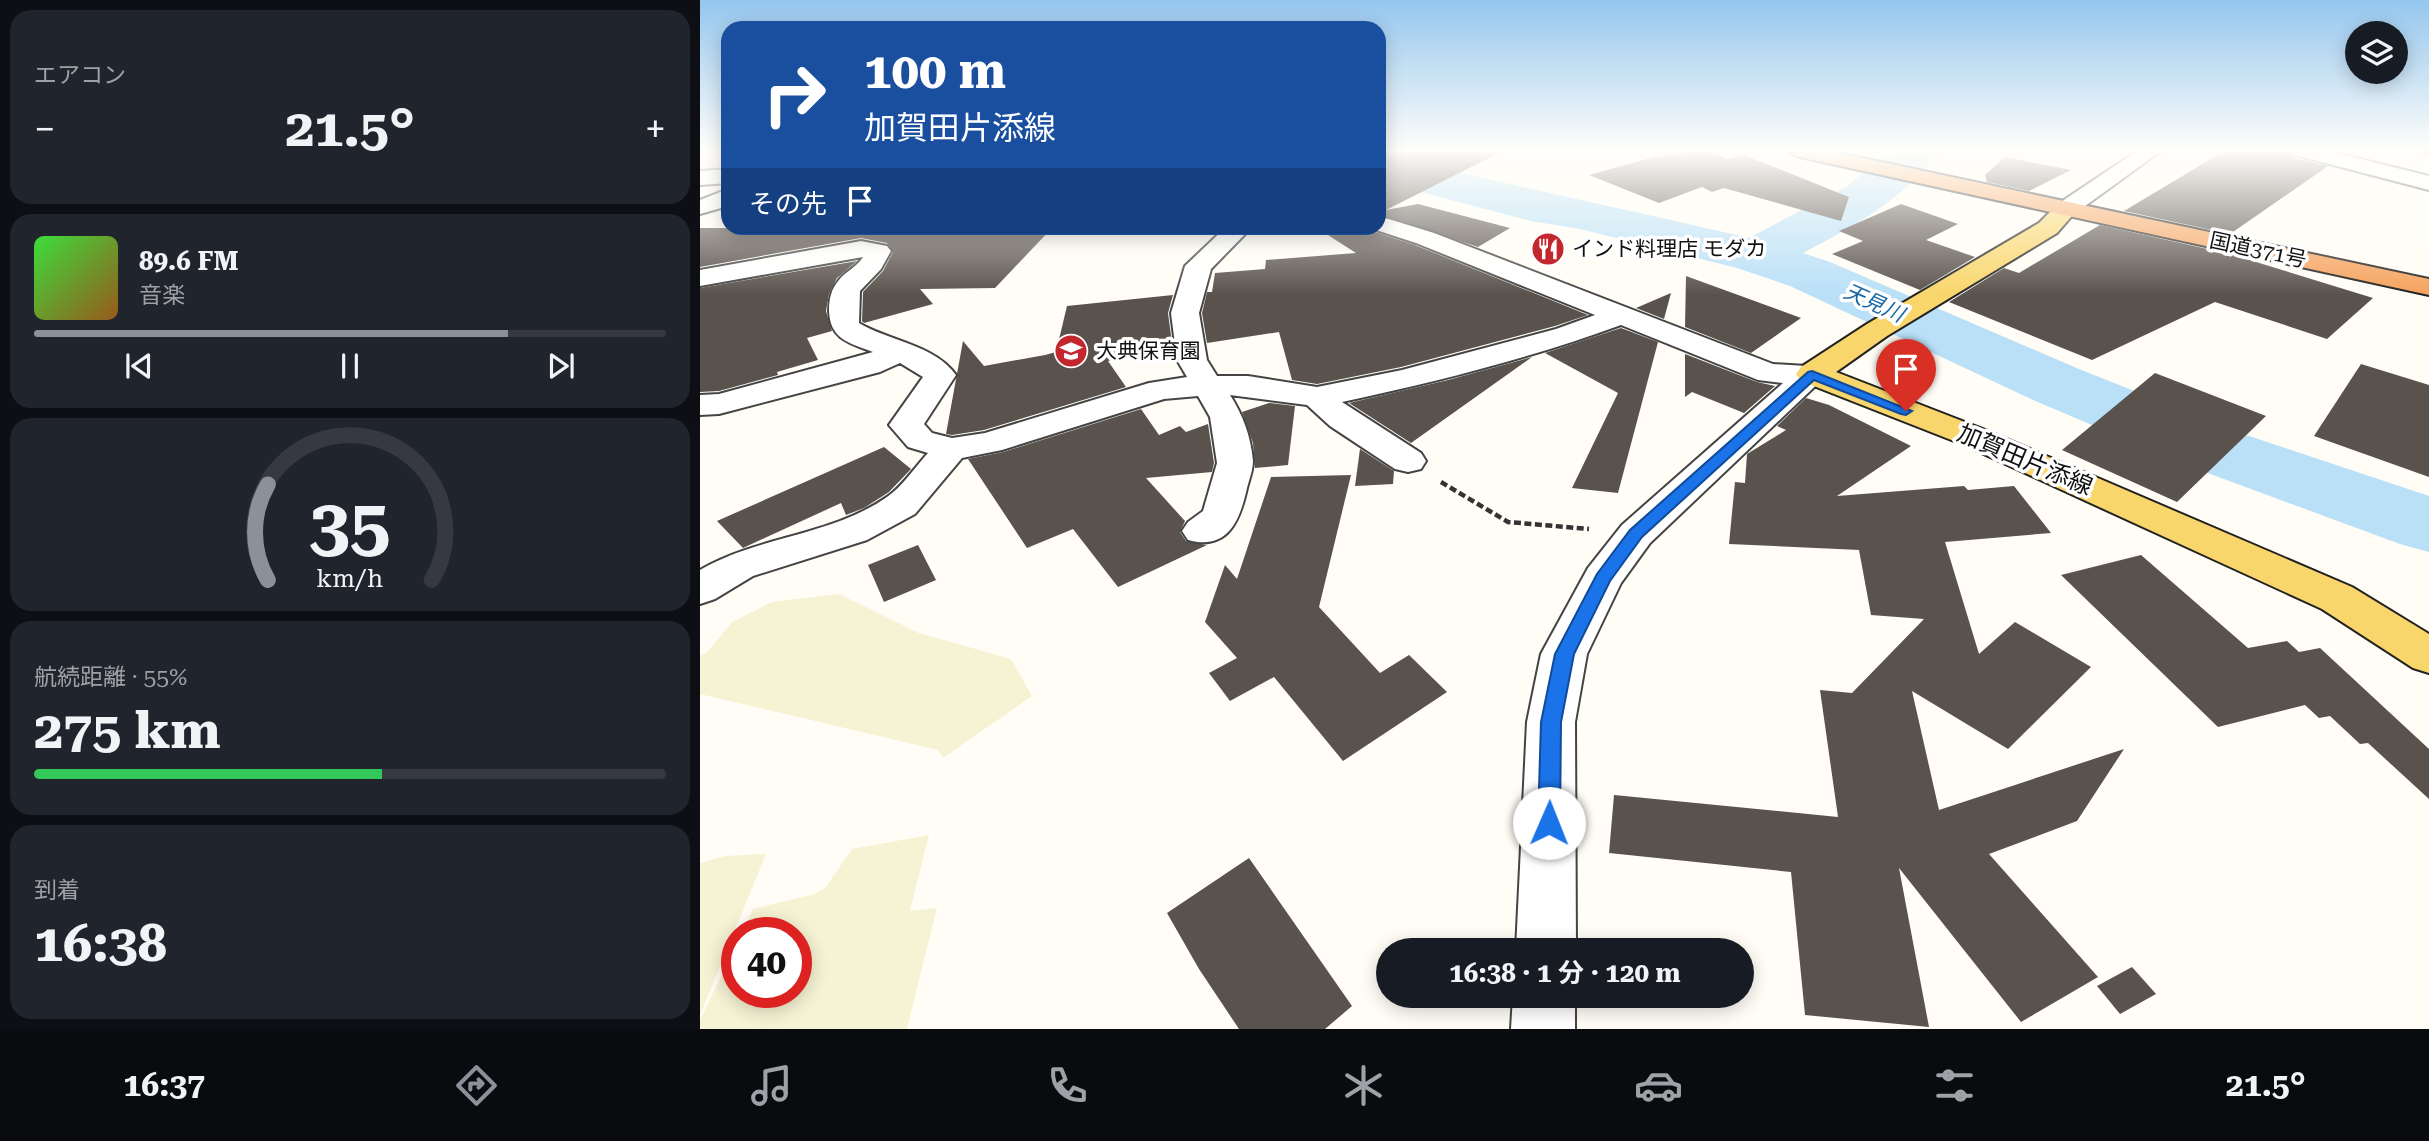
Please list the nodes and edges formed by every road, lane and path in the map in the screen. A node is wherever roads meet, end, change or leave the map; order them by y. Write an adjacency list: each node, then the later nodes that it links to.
1 (2021, 199): 5 (highway, 国道371号)
2 (2081, 199): 5 (street)
3 (721, 200): 4 (street)
4 (700, 207)
5 (2066, 209): 9 (highway, 国道371号); 12 (main road)
6 (1386, 225): 10 (street)
7 (1231, 235): 13 (street)
8 (702, 273): 11 (street)
9 (2429, 287)
10 (1619, 316): 12 (street); 14 (street)
11 (900, 352): 15 (street); 16 (street)
12 (1812, 374): 19 (street); 21 (main road, 加賀田片添線)
13 (1206, 385): 14 (street); 16 (street); 18 (street)
14 (1317, 397): 17 (street)
15 (700, 405)
16 (951, 449): 20 (street)
17 (1408, 461): 19 (path)
18 (1202, 531)
19 (1636, 534): 22 (street)
20 (700, 589)
21 (2429, 656)
22 (1546, 938)
23 (1544, 1008): 24 (street)
24 (1543, 1029)

